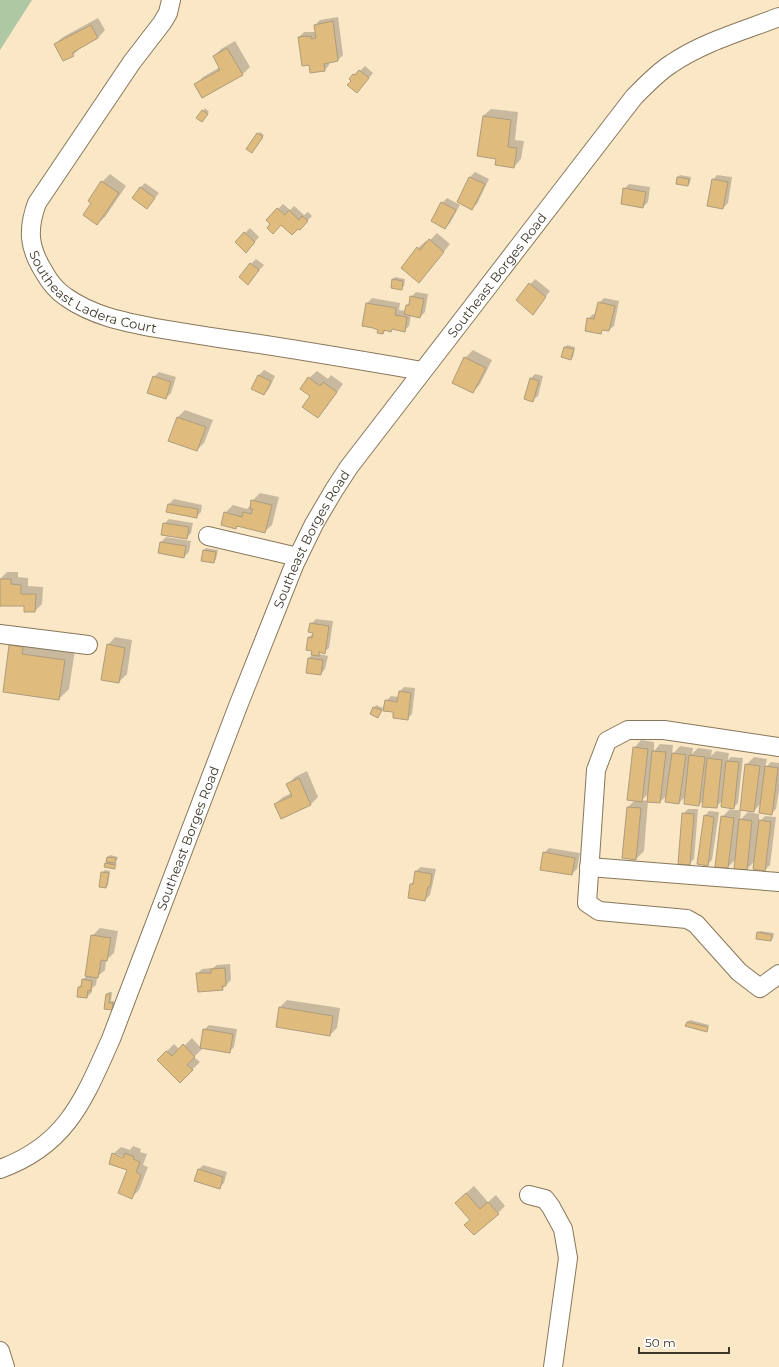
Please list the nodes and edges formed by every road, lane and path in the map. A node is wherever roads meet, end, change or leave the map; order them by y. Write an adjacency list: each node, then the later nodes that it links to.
1 (171, 0): 3 (street, Southeast Ladera Court)
2 (779, 17): 3 (street, Southeast Borges Road)
3 (422, 371): 5 (street, Southeast Borges Road)
4 (208, 536): 5 (street)
5 (298, 557): 12 (street, Southeast Borges Road)
6 (0, 634): 7 (street)
7 (88, 645)
8 (779, 747): 9 (street)
9 (590, 867): 10 (street); 11 (street)
10 (779, 882)
11 (779, 974)
12 (0, 1169)
13 (529, 1195): 16 (street)
14 (0, 1351): 15 (street)
15 (5, 1367)
16 (553, 1367)

